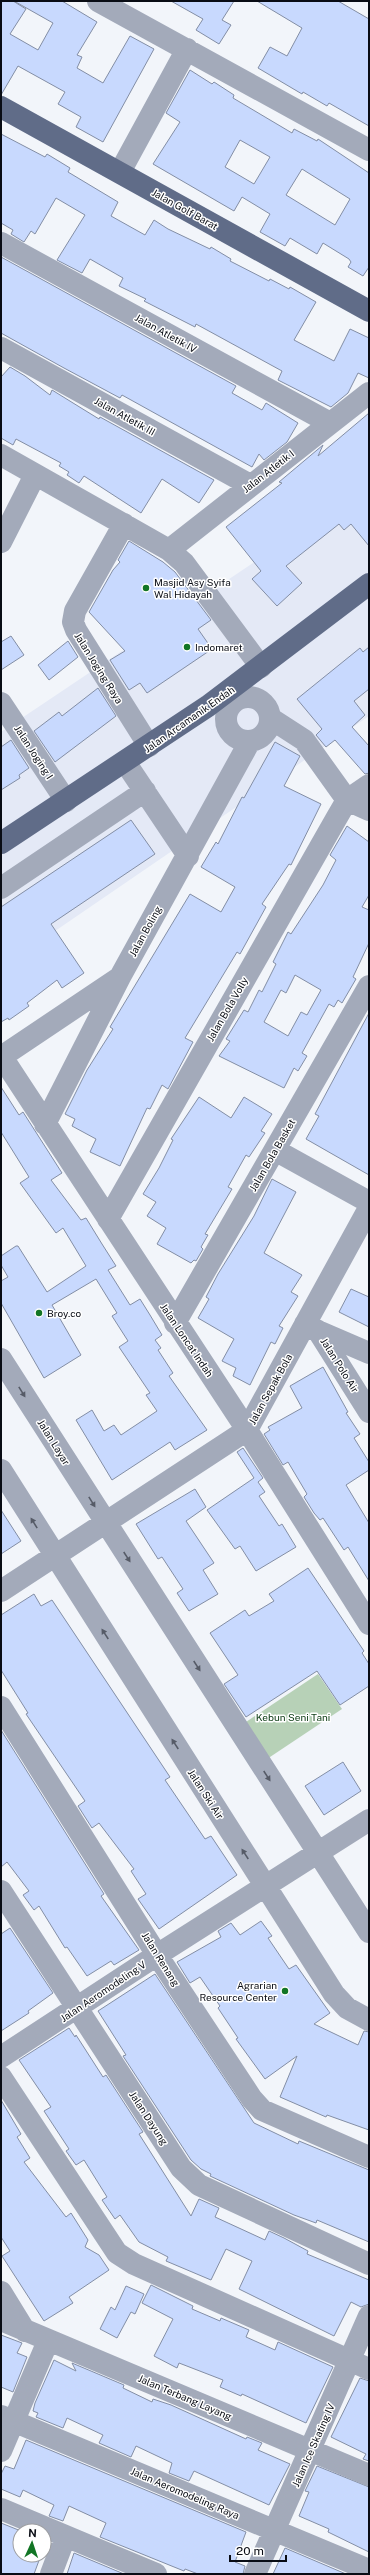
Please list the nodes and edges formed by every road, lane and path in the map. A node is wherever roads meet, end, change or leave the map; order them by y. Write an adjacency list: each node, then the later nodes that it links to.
1 (98, 1): 2 (street)
2 (187, 49): 4 (street); 5 (street)
3 (1, 107): 5 (main road, Jalan Golf Barat)
4 (369, 150)
5 (120, 172): 7 (main road, Jalan Golf Barat)
6 (1, 242): 10 (street, Jalan Atletik IV)
7 (369, 311)
8 (1, 348): 13 (street, Jalan Atletik III)
9 (369, 393): 10 (street, Jalan Atletik I)
10 (330, 422): 13 (street, Jalan Atletik I)
11 (1, 455): 12 (street)
12 (35, 476): 14 (street); 15 (street)
13 (250, 485): 16 (street, Jalan Atletik I)
14 (124, 524): 16 (street); 24 (street, Jalan Joging Raya)
15 (1, 542)
16 (169, 550): 18 (street)
17 (369, 584): 18 (main road, Jalan Arcamanik Endah)
18 (254, 672): 20 (main road, Jalan Arcamanik Endah); 21 (street)
19 (1, 703): 29 (street, Jalan Joging I)
20 (208, 706): 22 (street); 24 (main road, Jalan Arcamanik Endah)
21 (266, 711): 22 (street); 23 (street); 28 (street)
22 (226, 720): 23 (street)
23 (250, 741): 32 (street, Jalan Boling)
24 (149, 746): 25 (main road, Jalan Arcamanik Endah)
25 (125, 762): 27 (street); 29 (main road, Jalan Arcamanik Endah)
26 (369, 785): 28 (street)
27 (145, 791): 32 (street); 33 (street)
28 (344, 795): 30 (street); 41 (street, Jalan Bola Volly)
29 (66, 802): 31 (main road, Jalan Arcamanik Endah)
30 (369, 810)
31 (1, 843)
32 (188, 856): 34 (street, Jalan Boling)
33 (1, 888)
34 (120, 977): 36 (street); 37 (street, Jalan Boling)
35 (369, 986): 38 (street, Jalan Bola Basket)
36 (1, 1057): 37 (street, Jalan Loncat Indah)
37 (45, 1124): 41 (street, Jalan Loncat Indah)
38 (275, 1150): 39 (street); 42 (street, Jalan Bola Basket)
39 (369, 1202)
40 (369, 1208): 43 (street, Jalan Sepak Bola)
41 (108, 1219): 42 (street, Jalan Loncat Indah)
42 (175, 1324): 47 (street, Jalan Loncat Indah)
43 (312, 1328): 44 (street); 46 (street, Jalan Polo Air); 47 (street, Jalan Sepak Bola)
44 (369, 1353)
45 (1, 1359): 49 (street, Jalan Layar, one-way to 49)
46 (369, 1412)
47 (247, 1430): 49 (street, Jalan Sepak Bola); 52 (street, Jalan Loncat Indah)
48 (1, 1470): 50 (street, one-way to 48)
49 (106, 1524): 50 (street, Jalan Sepak Bola); 55 (street, one-way to 55)
50 (55, 1556): 51 (street, Jalan Sepak Bola); 56 (street, Jalan Ski Air, one-way to 50)
51 (1, 1591)
52 (369, 1624)
53 (1, 1707): 59 (street, Jalan Renang)
54 (369, 1820): 55 (street, Jalan Aeromodeling V)
55 (317, 1854): 56 (street, Jalan Aeromodeling V); 58 (street)
56 (266, 1887): 59 (street, Jalan Aeromodeling V); 61 (street, Jalan Ski Air)
57 (1, 1891): 60 (street, Jalan Dayung)
58 (369, 1932)
59 (157, 1954): 60 (street, Jalan Aeromodeling V); 64 (street, Jalan Renang)
60 (77, 2008): 62 (street, Jalan Aeromodeling V); 65 (street, Jalan Dayung)
61 (369, 2020)
62 (1, 2058)
63 (1, 2077): 71 (street)
64 (369, 2157)
65 (369, 2264)
66 (1, 2292): 69 (street)
67 (369, 2316): 71 (street, Jalan Ice Skating IV)
68 (1, 2320): 69 (street, Jalan Terbang Layang)
69 (25, 2330): 70 (street, Jalan Terbang Layang)
70 (48, 2341): 72 (street); 73 (street, Jalan Terbang Layang)
71 (359, 2365): 73 (street, Jalan Ice Skating IV)
72 (7, 2418): 74 (street); 77 (street, Jalan Aeromodeling Raya)
73 (311, 2449): 75 (street, Jalan Terbang Layang); 77 (street, Jalan Ice Skating IV)
74 (1, 2451)
75 (369, 2475)
76 (1, 2509): 78 (street)
77 (275, 2530): 79 (street, Jalan Aeromodeling Raya); 82 (street, Jalan Ice Skating IV)
78 (65, 2537): 80 (street); 81 (street)
79 (361, 2570)
80 (51, 2574)
81 (154, 2574)
82 (256, 2574)

